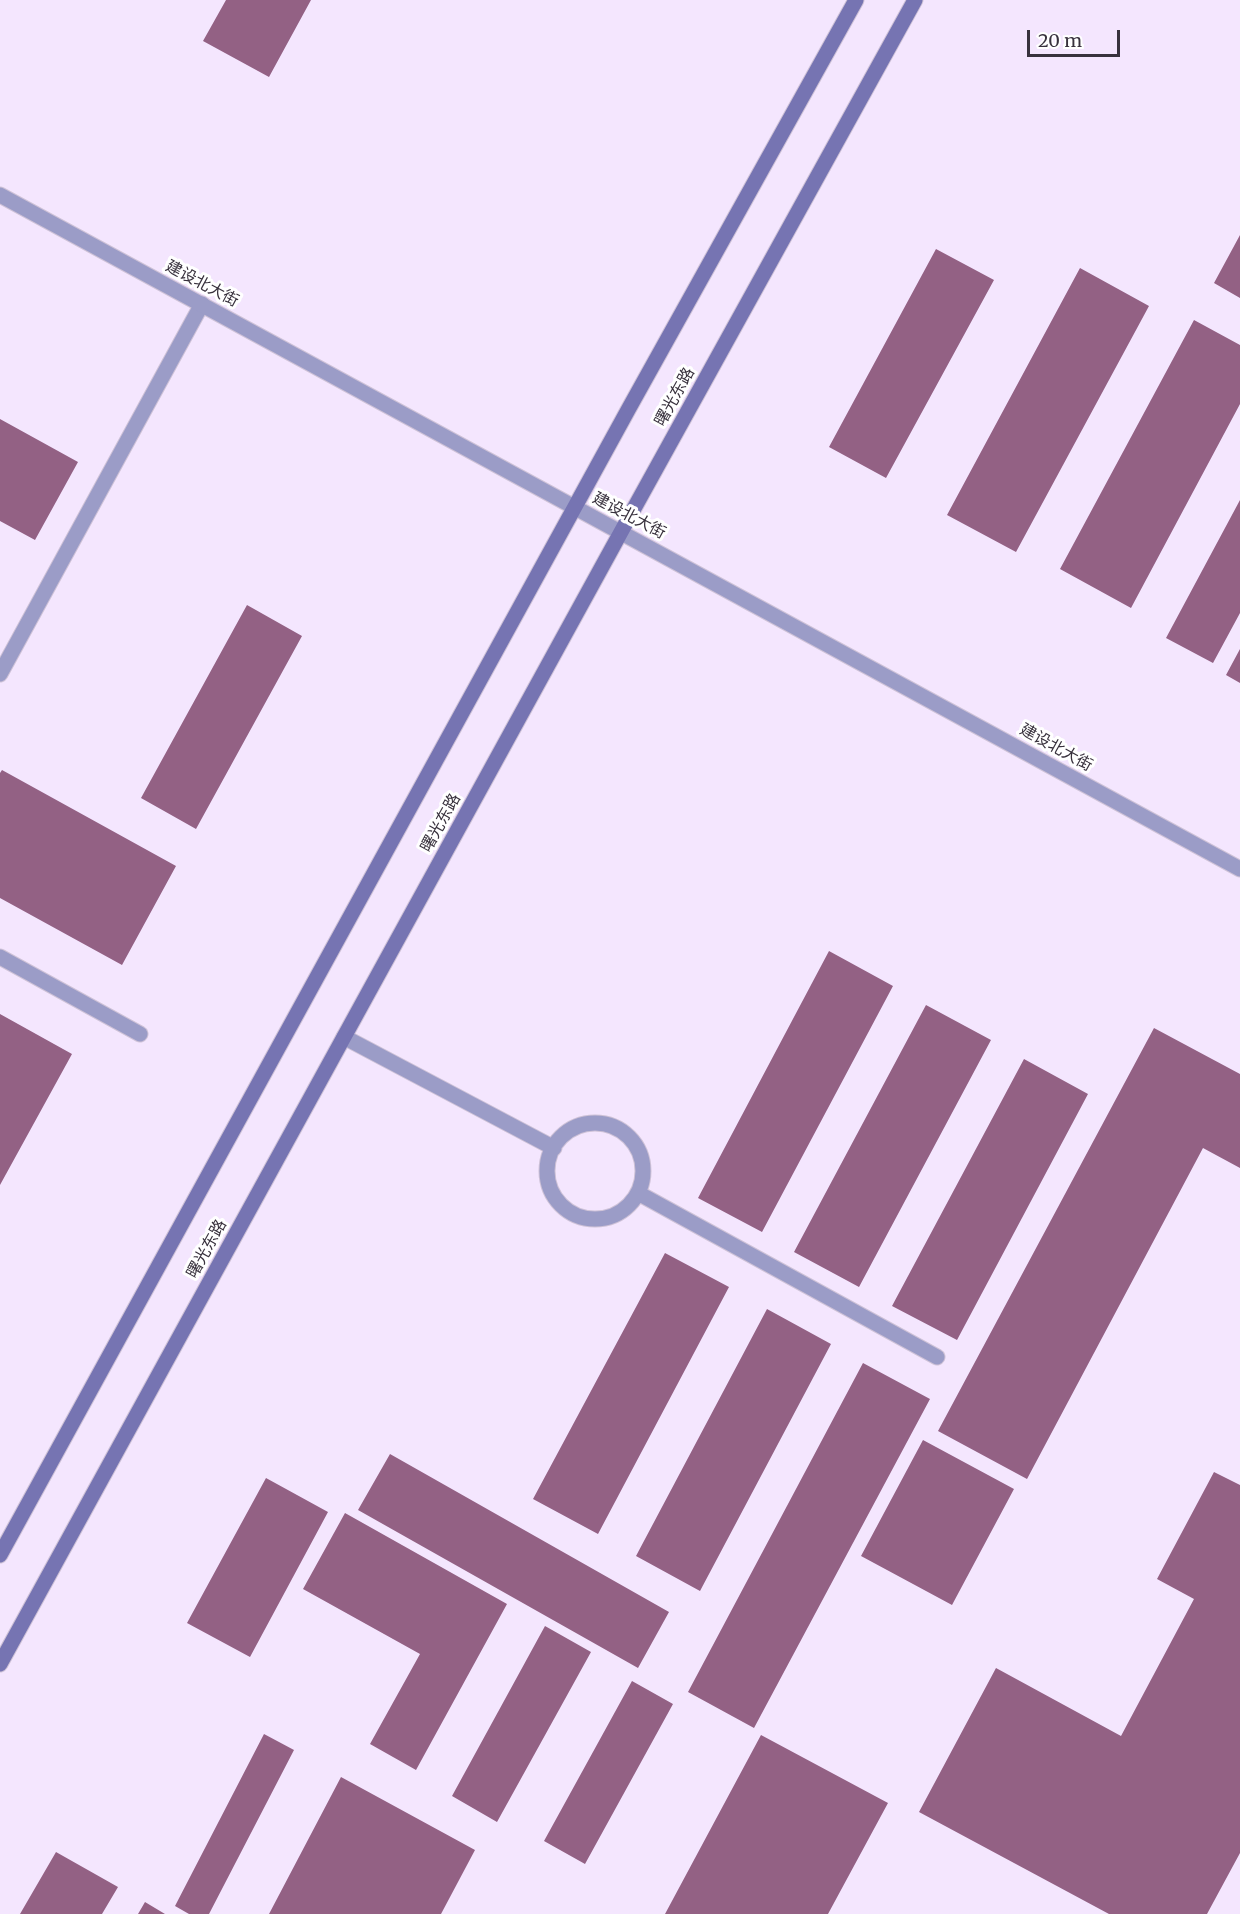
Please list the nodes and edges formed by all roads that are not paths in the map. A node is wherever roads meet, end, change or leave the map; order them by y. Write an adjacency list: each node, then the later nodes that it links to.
1 (856, 0): 5 (main road, 曙光东路)
2 (915, 0): 6 (main road, 曙光东路)
3 (0, 195): 4 (street, 建设北大街)
4 (202, 304): 5 (street, 建设北大街); 7 (street)
5 (575, 507): 6 (street, 建设北大街); 15 (main road, 曙光东路)
6 (621, 532): 8 (street, 建设北大街); 11 (main road, 曙光东路)
7 (0, 674)
8 (1240, 869)
9 (0, 957): 10 (street)
10 (140, 1034)
11 (344, 1037): 12 (street); 16 (main road, 曙光东路)
12 (554, 1148): 13 (street); 13 (street)
13 (638, 1193): 14 (street)
14 (937, 1357)
15 (0, 1555)
16 (0, 1664)

